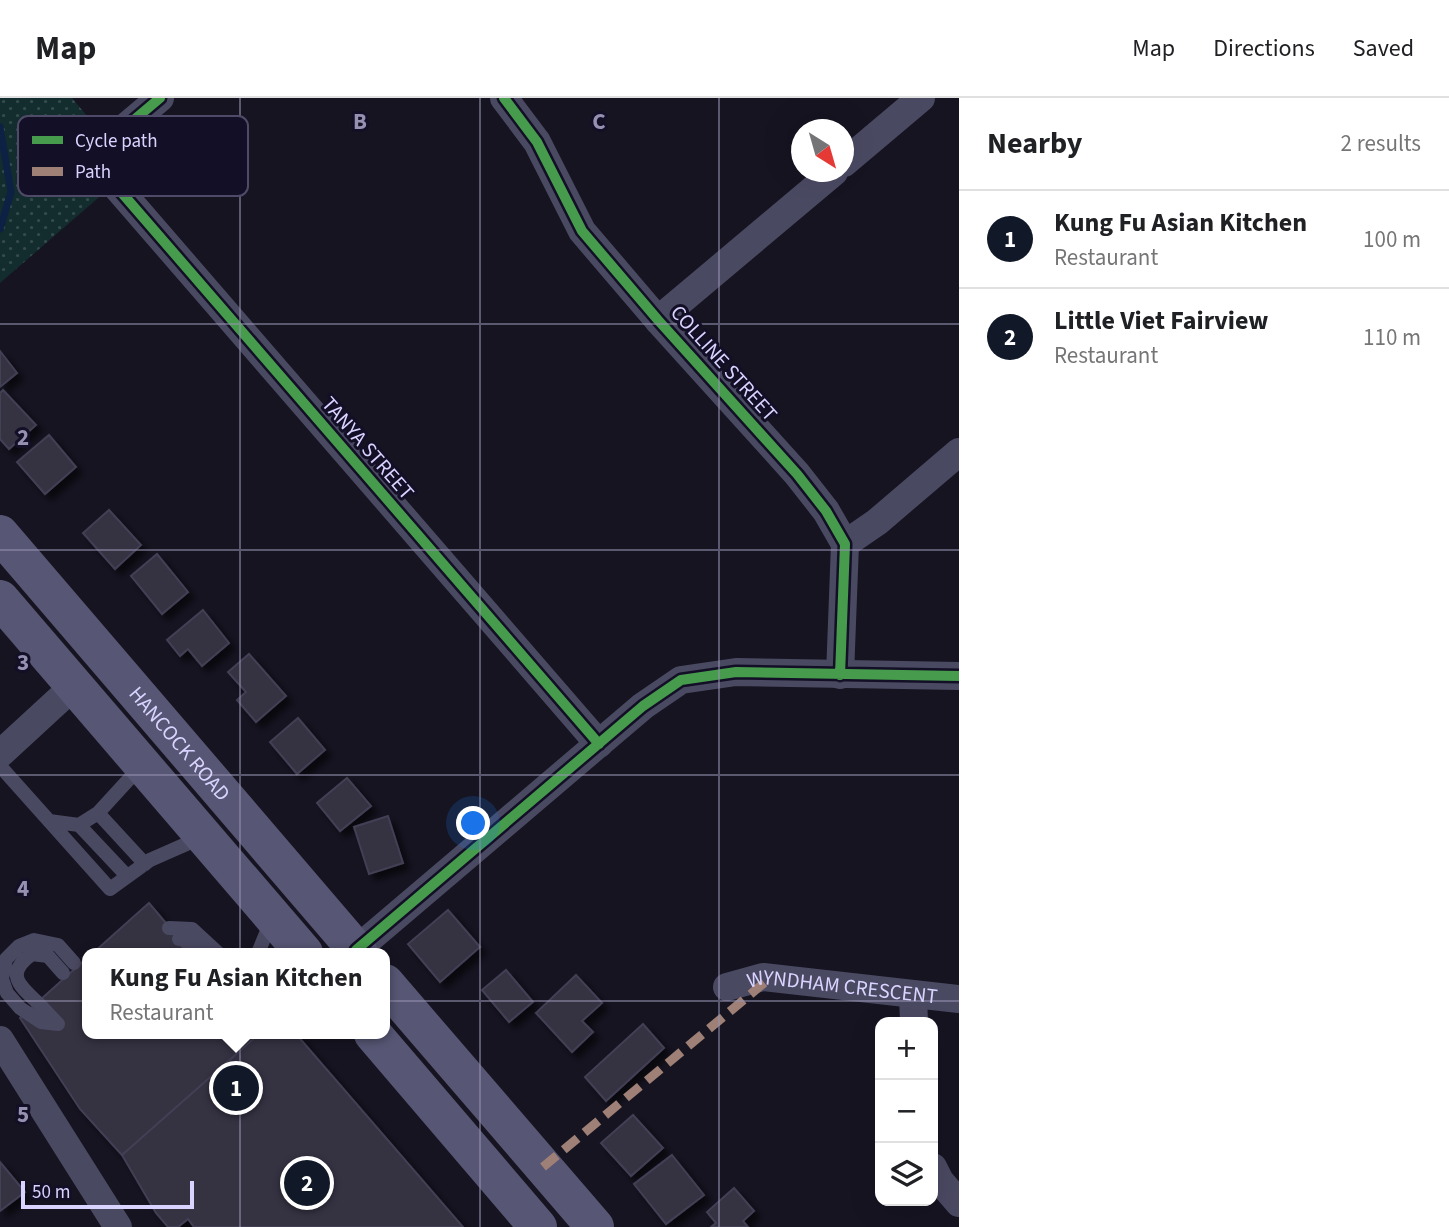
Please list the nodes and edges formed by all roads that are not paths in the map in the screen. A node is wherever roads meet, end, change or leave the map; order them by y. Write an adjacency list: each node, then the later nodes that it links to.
1 (160, 98): 4 (street, TANYA STREET)
2 (504, 98): 8 (street, COLLINE STREET)
3 (921, 98): 5 (street)
4 (139, 116)
5 (854, 155)
6 (822, 182): 8 (street)
7 (124, 196): 18 (street, TANYA STREET)
8 (658, 320): 11 (street, COLLINE STREET)
9 (959, 452): 11 (street)
10 (0, 534): 12 (main road, HANCOCK ROAD)
11 (845, 544): 14 (street)
12 (51, 594): 16 (main road); 17 (main road, HANCOCK ROAD)
13 (0, 599): 16 (main road, HANCOCK ROAD)
14 (840, 675): 15 (street); 18 (street)
15 (959, 676)
16 (75, 685): 17 (main road); 19 (street); 20 (main road, HANCOCK ROAD)
17 (146, 704): 34 (main road, HANCOCK ROAD)
18 (599, 744): 35 (street)
19 (0, 754)
20 (143, 764): 22 (lane); 25 (main road, HANCOCK ROAD)
21 (0, 766): 23 (lane)
22 (98, 813): 24 (lane); 26 (lane)
23 (49, 821): 24 (lane); 27 (lane)
24 (79, 825): 27 (lane)
25 (205, 836): 26 (lane); 30 (main road, HANCOCK ROAD)
26 (145, 864): 27 (lane)
27 (127, 876)
28 (169, 928): 32 (lane)
29 (179, 939): 31 (lane)
30 (288, 944): 33 (main road)
31 (193, 948)
32 (213, 948)
33 (322, 948)
34 (354, 948)
35 (362, 948)
36 (68, 968): 36 (lane)
37 (727, 987): 40 (street, WYNDHAM CRESCENT)
38 (390, 989): 47 (main road)
39 (959, 999): 40 (street, WYNDHAM CRESCENT)
40 (913, 1009)
41 (378, 1039): 46 (main road)
42 (0, 1040): 45 (street)
43 (938, 1177): 44 (street)
44 (959, 1203)
45 (118, 1227)
46 (538, 1227)
47 (595, 1227)

